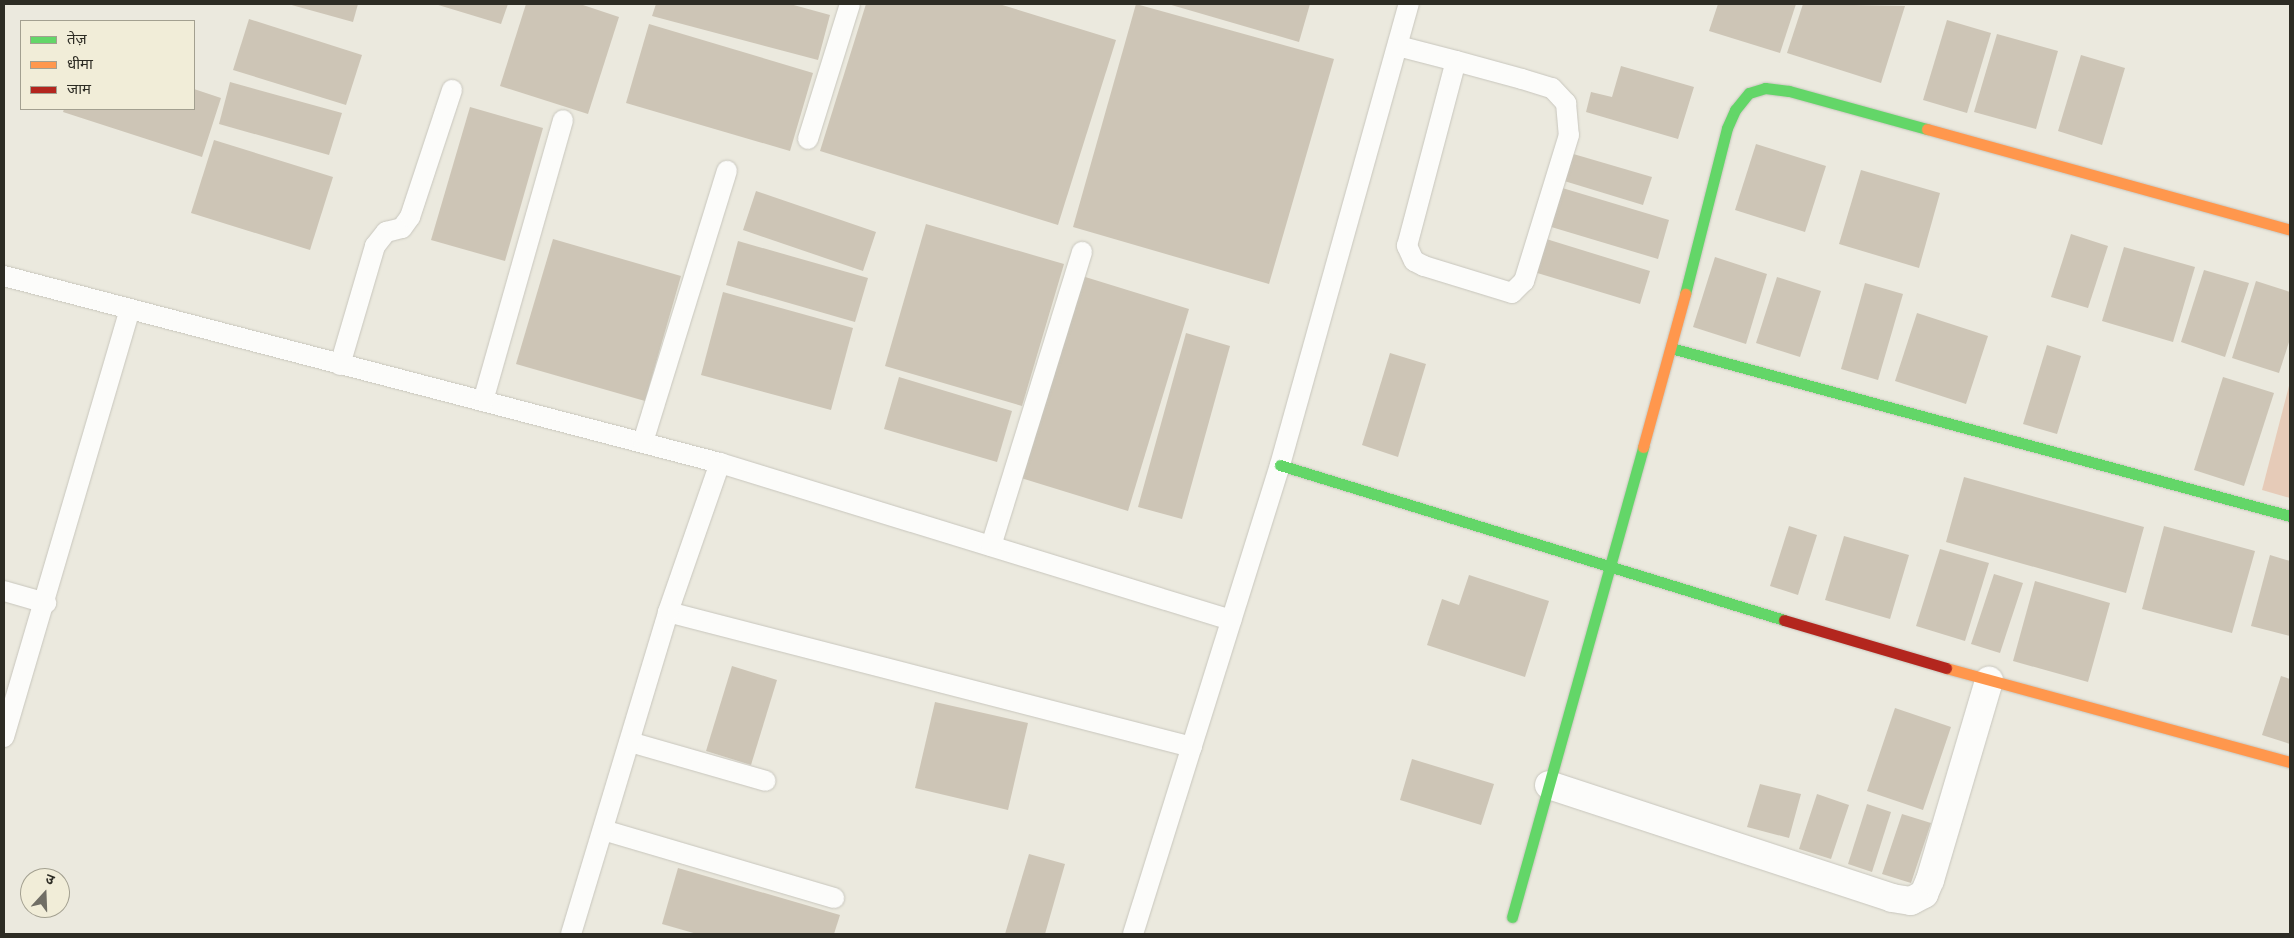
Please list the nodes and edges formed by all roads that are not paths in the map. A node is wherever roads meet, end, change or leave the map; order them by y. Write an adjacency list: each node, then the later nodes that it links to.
1 (850, 4): 7 (lane)
2 (1409, 4): 3 (lane)
3 (1398, 46): 4 (lane); 18 (lane)
4 (1456, 61): 4 (lane)
5 (452, 90): 14 (lane)
6 (563, 120): 15 (lane)
7 (808, 140)
8 (727, 171): 16 (lane)
9 (2290, 230): 13 (street)
10 (1082, 252): 20 (lane)
11 (4, 276): 12 (lane)
12 (129, 311): 14 (lane); 23 (lane)
13 (1671, 348): 19 (street); 21 (street)
14 (340, 364): 15 (lane)
15 (483, 401): 16 (lane)
16 (644, 442): 17 (lane)
17 (720, 463): 20 (lane); 24 (lane)
18 (1280, 465): 21 (street); 25 (lane)
19 (2290, 516)
20 (991, 546): 25 (lane)
21 (1610, 569): 26 (street); 32 (street)
22 (4, 591): 23 (lane)
23 (46, 603): 27 (lane)
24 (668, 612): 28 (lane); 29 (lane)
25 (1231, 620): 29 (lane)
26 (1989, 681): 30 (street); 32 (street)
27 (4, 738)
28 (630, 742): 31 (lane); 33 (lane)
29 (1192, 747): 37 (lane)
30 (2290, 762)
31 (766, 782)
32 (1549, 784): 35 (street)
33 (603, 830): 34 (lane); 36 (lane)
34 (834, 898)
35 (1512, 917)
36 (571, 934)
37 (1133, 934)

